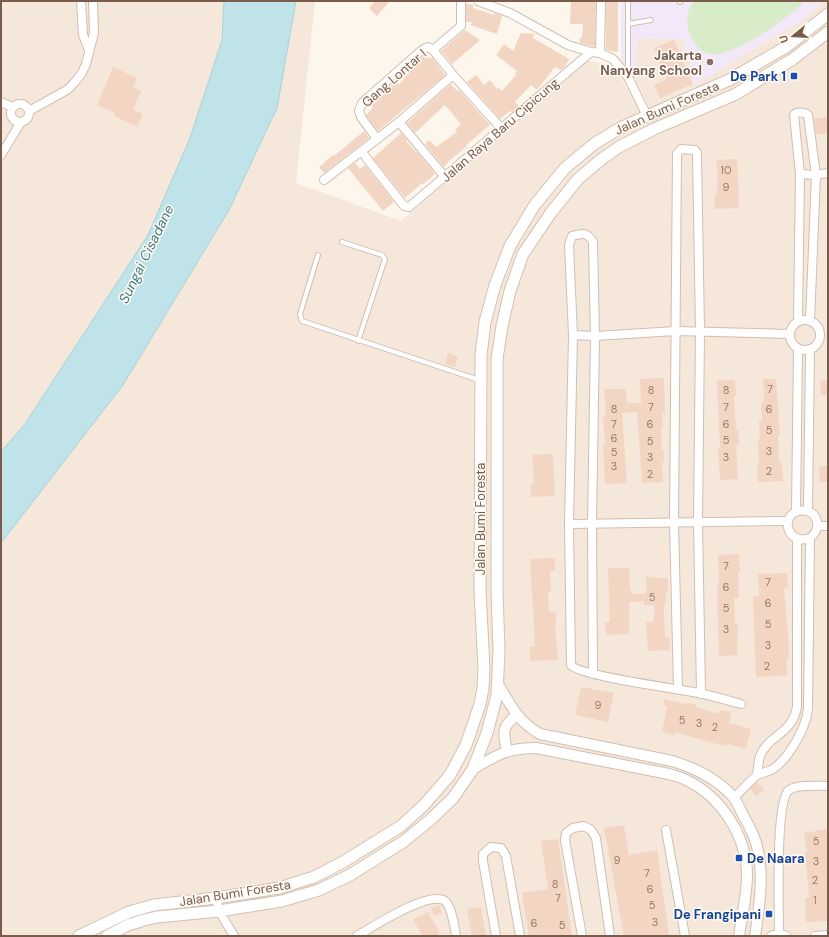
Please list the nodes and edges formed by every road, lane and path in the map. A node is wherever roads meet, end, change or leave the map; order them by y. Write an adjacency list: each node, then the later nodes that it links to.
1 (81, 1): 11 (street)
2 (93, 1): 11 (street)
3 (462, 1): 12 (street)
4 (480, 1): 13 (street)
5 (601, 1): 14 (street)
6 (628, 1): 9 (lane)
7 (828, 14): 20 (main road, Jalan Bumi Foresta)
8 (651, 20): 9 (lane)
9 (628, 24): 16 (lane)
10 (828, 32): 58 (main road, Jalan Bumi Foresta)
11 (89, 50): 19 (street)
12 (433, 50): 15 (street, Gang Lontar I); 24 (street, Gang Lontar I)
13 (591, 52): 14 (street); 23 (street, Jalan Raya Baru Cipicung)
14 (600, 53): 16 (street)
15 (453, 75): 22 (street); 23 (street, Gang Lontar I)
16 (628, 77): 20 (street)
17 (1, 102): 18 (street)
18 (12, 107): 19 (street); 21 (street)
19 (29, 111): 21 (street)
20 (647, 116): 45 (main road, Jalan Bumi Foresta)
21 (21, 122): 26 (street)
22 (398, 122): 24 (street); 30 (street)
23 (501, 128): 30 (street, Jalan Raya Baru Cipicung)
24 (378, 139): 25 (street)
25 (361, 151): 30 (street, Jalan Raya Baru Cipicung); 31 (street)
26 (1, 155)
27 (800, 174): 29 (street); 29 (street); 35 (street)
28 (828, 174): 29 (street)
29 (816, 175): 34 (street)
30 (445, 177)
31 (324, 180)
32 (342, 242): 42 (lane)
33 (318, 255): 42 (lane)
34 (810, 321): 35 (street); 38 (street)
35 (798, 322): 39 (street)
36 (676, 331): 37 (street); 37 (street); 41 (street); 49 (street)
37 (700, 331): 39 (street); 50 (street)
38 (824, 332): 44 (street)
39 (790, 334): 43 (street)
40 (573, 335): 41 (street); 41 (street); 51 (street)
41 (595, 336): 52 (street)
42 (358, 341): 45 (lane)
43 (798, 349): 44 (street); 47 (street)
44 (810, 349): 46 (street)
45 (480, 380): 57 (main road, Jalan Bumi Foresta)
46 (808, 511): 47 (street); 53 (street)
47 (796, 512): 48 (street)
48 (788, 521): 50 (street); 56 (street)
49 (674, 522): 50 (street); 52 (street); 61 (street)
50 (698, 522): 62 (street)
51 (569, 524): 52 (street); 59 (street)
52 (592, 524): 59 (street)
53 (818, 526): 54 (street); 55 (street)
54 (828, 526)
55 (810, 538): 56 (street); 66 (street)
56 (797, 539): 65 (street)
57 (480, 591): 58 (main road); 75 (main road, Jalan Bumi Foresta)
58 (497, 591): 60 (main road, Jalan Bumi Foresta)
59 (593, 674): 61 (street)
60 (497, 682): 64 (street); 70 (main road, Jalan Bumi Foresta)
61 (678, 689): 62 (street)
62 (701, 694): 63 (street)
63 (741, 704)
64 (516, 715): 67 (street); 68 (street)
65 (786, 730): 66 (street); 71 (street)
66 (797, 740): 71 (street)
67 (592, 745): 69 (street); 73 (street)
68 (507, 751): 69 (street); 70 (street)
69 (590, 758): 91 (street)
70 (473, 769): 76 (main road, Jalan Bumi Foresta)
71 (757, 775): 73 (street)
72 (828, 786): 79 (street)
73 (734, 798): 92 (street)
74 (666, 830): 90 (street)
75 (344, 862): 76 (main road); 77 (main road, Jalan Bumi Foresta)
76 (350, 875): 78 (main road, Jalan Bumi Foresta)
77 (216, 898): 78 (street); 81 (main road, Jalan Bumi Foresta)
78 (219, 911): 82 (main road, Jalan Bumi Foresta); 83 (street)
79 (779, 935)
80 (828, 935): 93 (street)
81 (79, 936)
82 (107, 936)
83 (234, 936)
84 (357, 936): 85 (street)
85 (456, 936)
86 (496, 936): 87 (street)
87 (520, 936)
88 (582, 936): 89 (street)
89 (610, 936)
90 (684, 936)
91 (739, 936)
92 (755, 936)
93 (815, 936)

